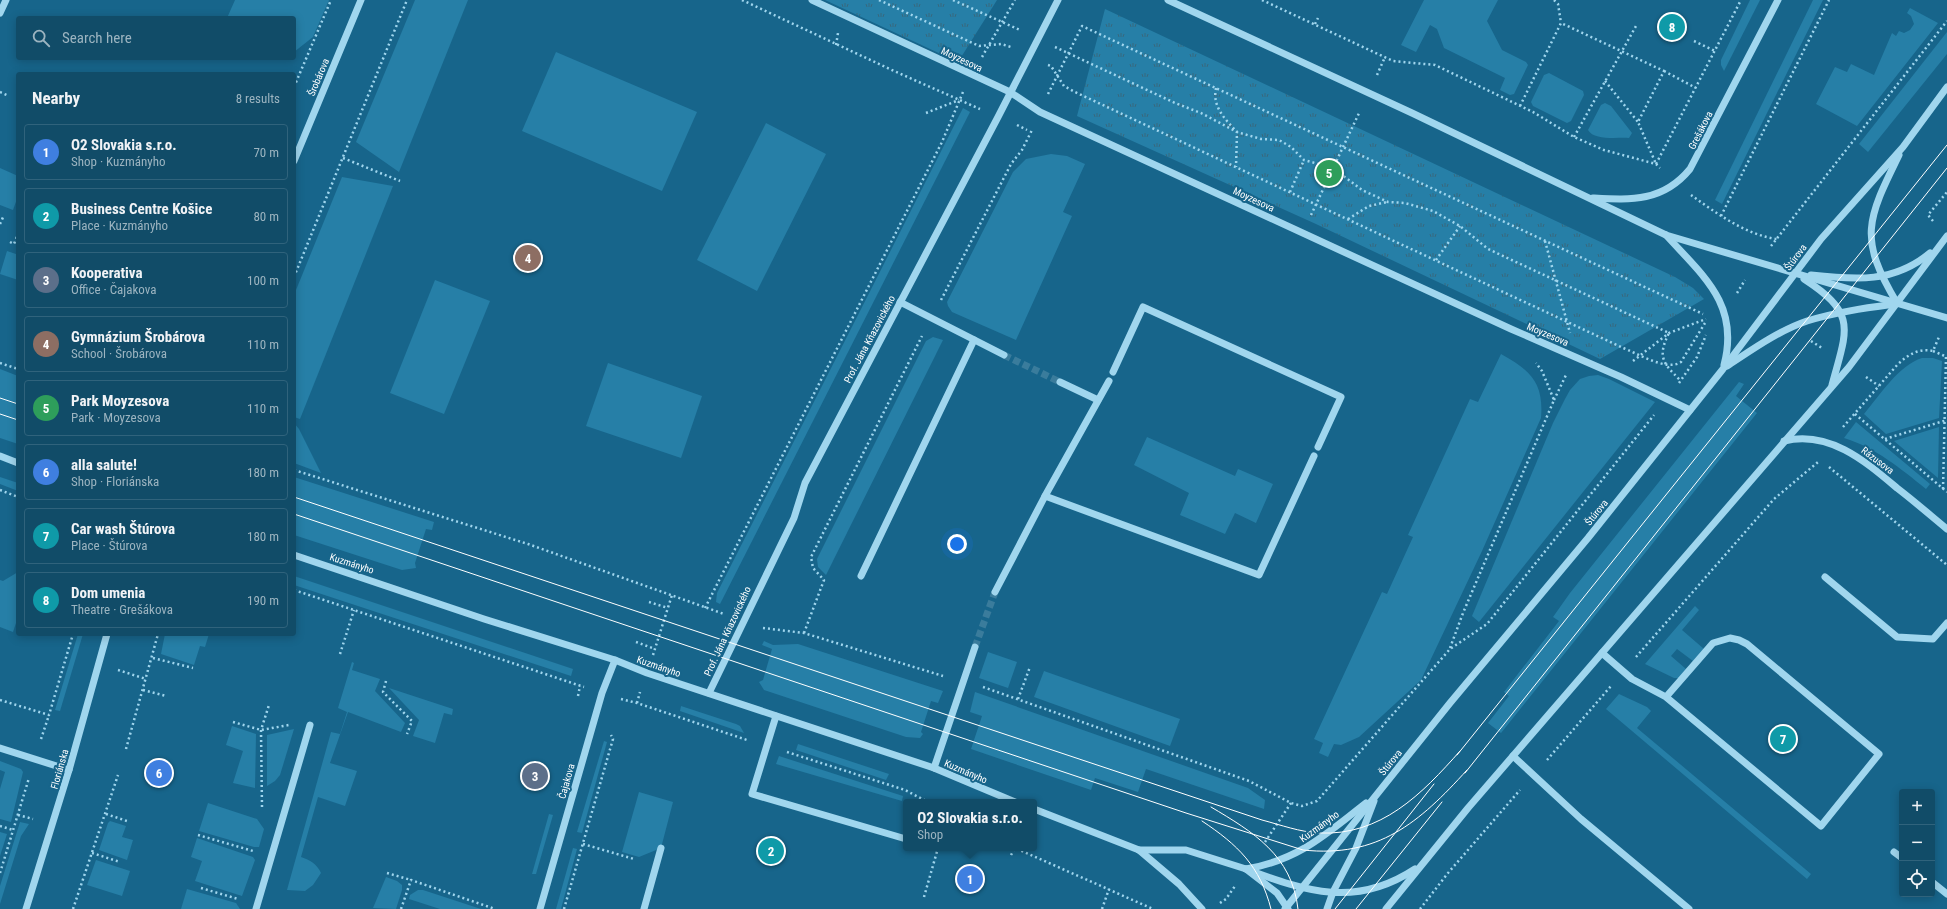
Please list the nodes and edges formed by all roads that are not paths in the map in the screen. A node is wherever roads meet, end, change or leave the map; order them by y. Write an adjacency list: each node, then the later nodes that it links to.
1 (6, 0): 7 (street)
2 (361, 0): 11 (street, Šrobárova)
3 (812, 0): 9 (street, Moyzesova)
4 (1058, 0): 9 (street, Prof. Jána Kňazovického)
5 (1168, 0): 12 (street)
6 (1778, 0): 12 (street, Grešákova)
7 (0, 13)
8 (1947, 87): 10 (street, Štúrova)
9 (1010, 92): 18 (street, Prof. Jána Kňazovického); 30 (street, Moyzesova)
10 (1903, 147): 16 (street, Štúrova); 17 (street, Štúrova)
11 (296, 156)
12 (1588, 198): 13 (street)
13 (1666, 235): 16 (street); 24 (street)
14 (1947, 236): 15 (street)
15 (1939, 245): 17 (street); 19 (street)
16 (1795, 274): 17 (street); 19 (street); 20 (street); 24 (street, Štúrova)
17 (1881, 277): 19 (street, Štúrova)
18 (900, 302): 22 (street); 47 (street, Prof. Jána Kňazovického)
19 (1897, 303): 20 (street); 21 (street); 28 (street)
20 (1842, 312): 24 (street); 28 (street)
21 (1947, 318)
22 (974, 340): 23 (street); 39 (street)
23 (1004, 355)
24 (1723, 369): 30 (street, Štúrova)
25 (1113, 372): 32 (street)
26 (1109, 381): 29 (street)
27 (1060, 382): 29 (street)
28 (1831, 388): 31 (street)
29 (1098, 400): 36 (street)
30 (1690, 410): 55 (street, Štúrova)
31 (1784, 441): 37 (street, Rázusova); 45 (street)
32 (1318, 447)
33 (0, 456): 35 (street)
34 (1314, 456): 36 (street)
35 (16, 461)
36 (1045, 496): 41 (street)
37 (1947, 528)
38 (296, 556): 46 (street, Kuzmányho)
39 (861, 576)
40 (1825, 577): 42 (street)
41 (996, 592)
42 (1947, 623)
43 (106, 636): 54 (street, Floriánska)
44 (975, 647): 53 (street)
45 (1602, 653): 48 (street); 52 (street)
46 (615, 660): 47 (street, Kuzmányho); 72 (street, Čajakova)
47 (709, 693): 49 (street, Kuzmányho)
48 (1666, 697): 48 (street)
49 (776, 716): 53 (street, Kuzmányho); 58 (street)
50 (310, 726): 71 (street)
51 (0, 748): 54 (street)
52 (1513, 756): 63 (street); 77 (street)
53 (934, 768): 56 (street, Kuzmányho)
54 (69, 770): 70 (street, Floriánska)
55 (1376, 795): 64 (street, Kuzmányho); 66 (street, Štúrova); 67 (street)
56 (1008, 799)
57 (1037, 810): 60 (street)
58 (903, 838)
59 (662, 848): 73 (street)
60 (1139, 850): 64 (street); 74 (street)
61 (1894, 852): 62 (street)
62 (1899, 856)
63 (1421, 865): 67 (street); 76 (street)
64 (1246, 869): 66 (street); 69 (street)
65 (1935, 884): 68 (street)
66 (1302, 888): 67 (street); 69 (street, Štúrova)
67 (1332, 892): 75 (street)
68 (1947, 894)
69 (1287, 908)
70 (26, 909)
71 (256, 909)
72 (540, 909)
73 (644, 909)
74 (1202, 909)
75 (1326, 909)
76 (1386, 909)
77 (1689, 909)

